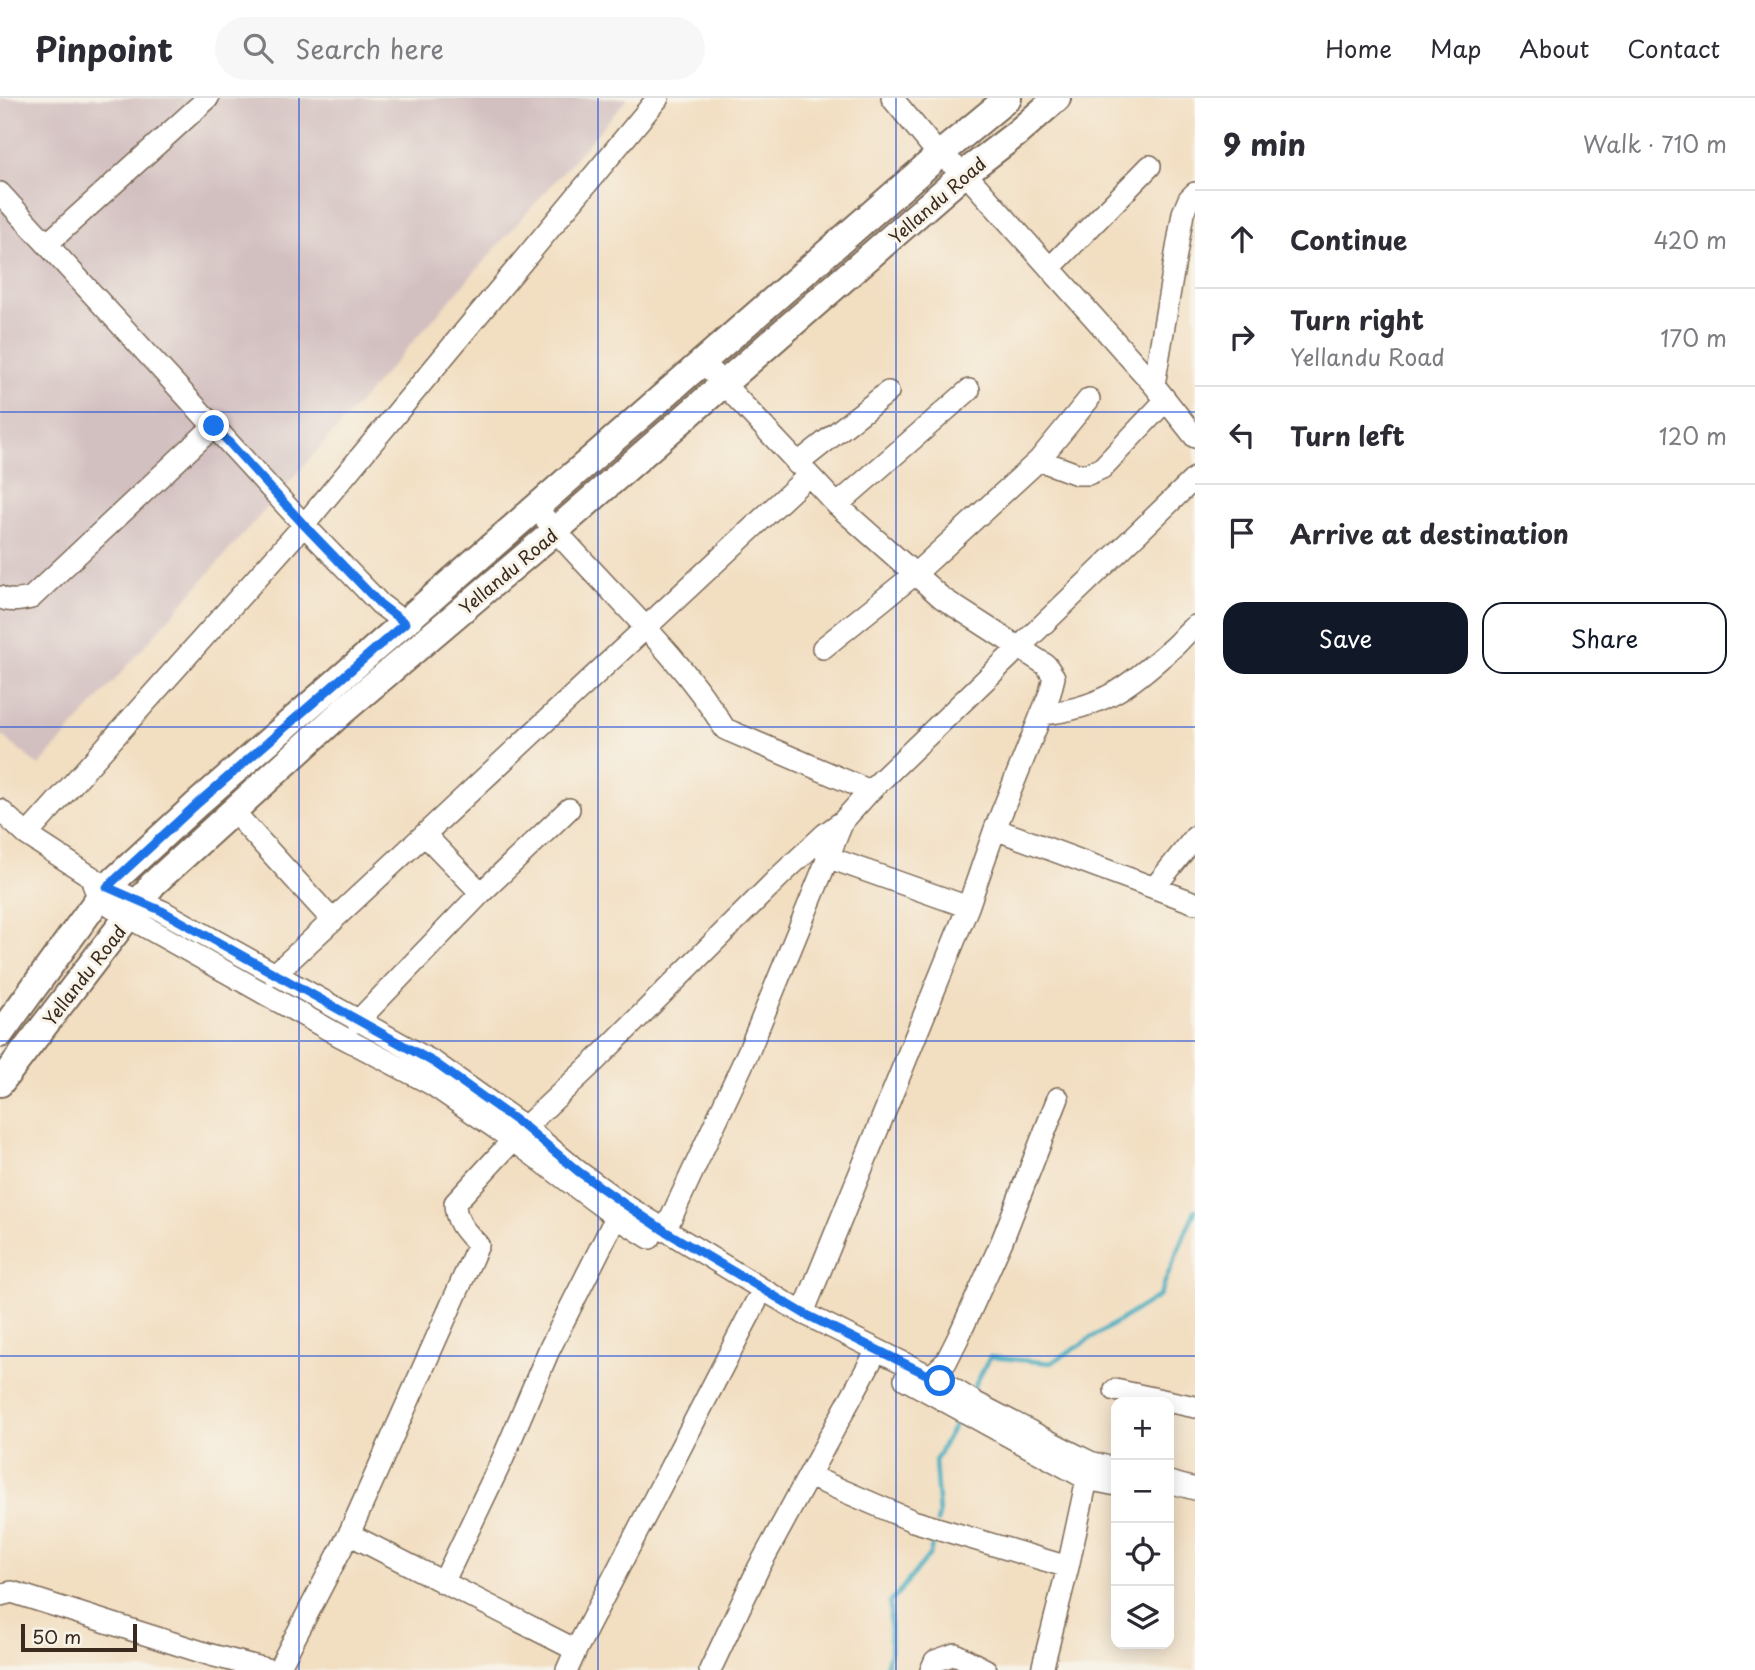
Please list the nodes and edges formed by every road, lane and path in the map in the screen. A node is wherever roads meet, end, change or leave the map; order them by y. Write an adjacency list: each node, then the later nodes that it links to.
1 (208, 98): 11 (street)
2 (658, 98): 26 (street)
3 (892, 98): 6 (street)
4 (1008, 98): 6 (main road, Yellandu Road)
5 (1056, 98): 8 (main road, Yellandu Road)
6 (939, 155): 8 (street); 13 (main road, Yellandu Road)
7 (1150, 166): 12 (street)
8 (965, 173): 12 (street); 14 (main road, Yellandu Road)
9 (0, 192): 11 (street)
10 (1195, 193): 17 (street)
11 (48, 243): 19 (street)
12 (1050, 268): 17 (street)
13 (704, 363): 14 (street); 25 (main road, Yellandu Road)
14 (723, 385): 22 (street); 27 (main road, Yellandu Road)
15 (969, 390): 24 (street)
16 (888, 392): 22 (street)
17 (1160, 392): 20 (street); 21 (street)
18 (1089, 399): 21 (street)
19 (214, 426): 26 (street); 29 (street)
20 (1195, 437)
21 (1039, 460): 28 (street)
22 (803, 469): 24 (street); 31 (street)
23 (1194, 479): 34 (street)
24 (837, 505): 28 (street)
25 (537, 509): 27 (street); 30 (main road, Yellandu Road)
26 (304, 525): 30 (street); 40 (street)
27 (555, 531): 31 (street); 38 (main road, Yellandu Road)
28 (915, 574): 33 (street); 34 (street)
29 (0, 597)
30 (405, 623): 45 (main road, Yellandu Road)
31 (645, 626): 36 (street); 42 (street)
32 (1195, 626): 35 (street)
33 (822, 648)
34 (1017, 648): 35 (street); 36 (street)
35 (1042, 714): 41 (street)
36 (870, 791): 39 (street)
37 (569, 809): 47 (street)
38 (233, 811): 50 (main road, Yellandu Road); 51 (street)
39 (843, 821): 44 (street); 57 (street)
40 (10, 826): 45 (street)
41 (995, 829): 46 (street); 49 (street)
42 (425, 835): 47 (street); 51 (street)
43 (1195, 837): 46 (street)
44 (827, 857): 49 (street); 59 (street)
45 (98, 887): 50 (street); 54 (main road, Yellandu Road)
46 (1154, 888): 48 (street)
47 (481, 893): 53 (street)
48 (1195, 903)
49 (968, 907): 61 (street)
50 (135, 909): 52 (street); 55 (main road, Yellandu Road); 57 (street)
51 (333, 921): 52 (street)
52 (274, 975): 53 (street)
53 (357, 1021): 57 (street)
54 (0, 1034)
55 (0, 1083)
56 (1058, 1098): 63 (street)
57 (519, 1133): 58 (street); 59 (street); 75 (street)
58 (616, 1217): 60 (street); 77 (street)
59 (665, 1231): 61 (street)
60 (756, 1302): 62 (street); 79 (street)
61 (803, 1313): 63 (street)
62 (871, 1361): 63 (street); 68 (street)
63 (934, 1384): 66 (street)
64 (1115, 1390): 65 (street)
65 (1195, 1407)
66 (974, 1410): 67 (street); 69 (street)
67 (1111, 1468)
68 (809, 1476): 76 (street); 84 (street)
69 (1087, 1479): 71 (street); 76 (street)
70 (1174, 1483): 72 (street)
71 (1111, 1484)
72 (1195, 1489)
73 (1174, 1498): 74 (street)
74 (1195, 1503)
75 (349, 1534): 77 (street); 82 (street)
76 (1068, 1567): 87 (street)
77 (443, 1583): 79 (street)
78 (0, 1595): 80 (street)
79 (576, 1650): 83 (street)
80 (207, 1663): 81 (street)
81 (270, 1670)
82 (278, 1670)
83 (566, 1670)
84 (710, 1670)
85 (931, 1670): 86 (street)
86 (986, 1670)
87 (1042, 1670)

